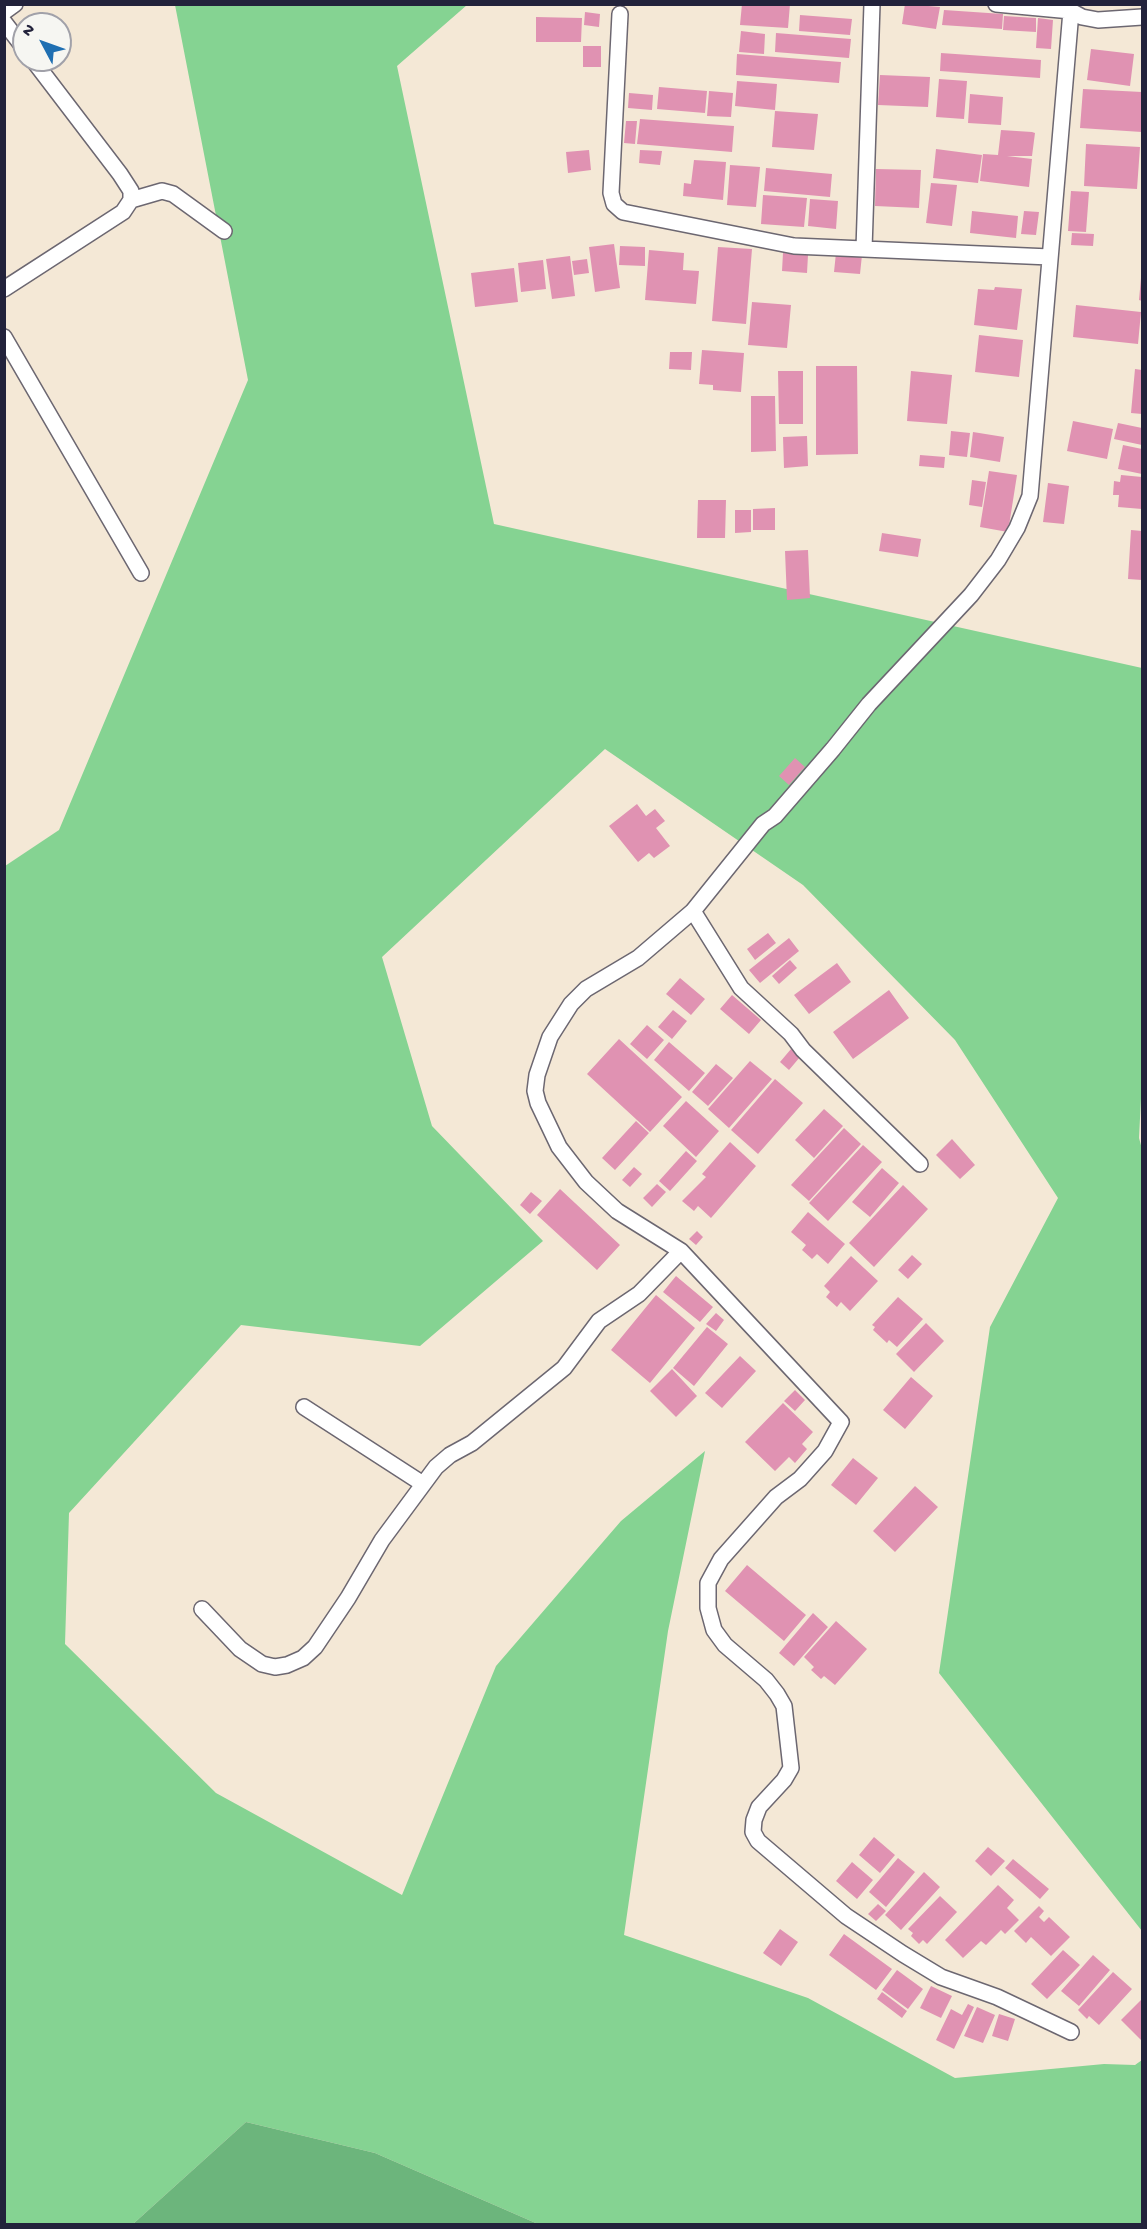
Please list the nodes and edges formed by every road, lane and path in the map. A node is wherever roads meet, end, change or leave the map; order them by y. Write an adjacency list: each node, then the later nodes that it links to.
1 (15, 4): 5 (street)
2 (872, 4): 11 (street)
3 (996, 4): 4 (street)
4 (1071, 11): 7 (street); 12 (street)
5 (4, 12)
6 (620, 14): 11 (street)
7 (1143, 17)
8 (42, 72): 9 (street)
9 (132, 200): 10 (street); 13 (street)
10 (224, 231)
11 (864, 249): 12 (street)
12 (1050, 257): 16 (street)
13 (4, 289)
14 (4, 337): 15 (street)
15 (141, 573)
16 (693, 911): 17 (street); 18 (street)
17 (920, 1164)
18 (681, 1251): 20 (street); 22 (street)
19 (304, 1407): 20 (street)
20 (423, 1484): 21 (street)
21 (202, 1609)
22 (1071, 2032)

